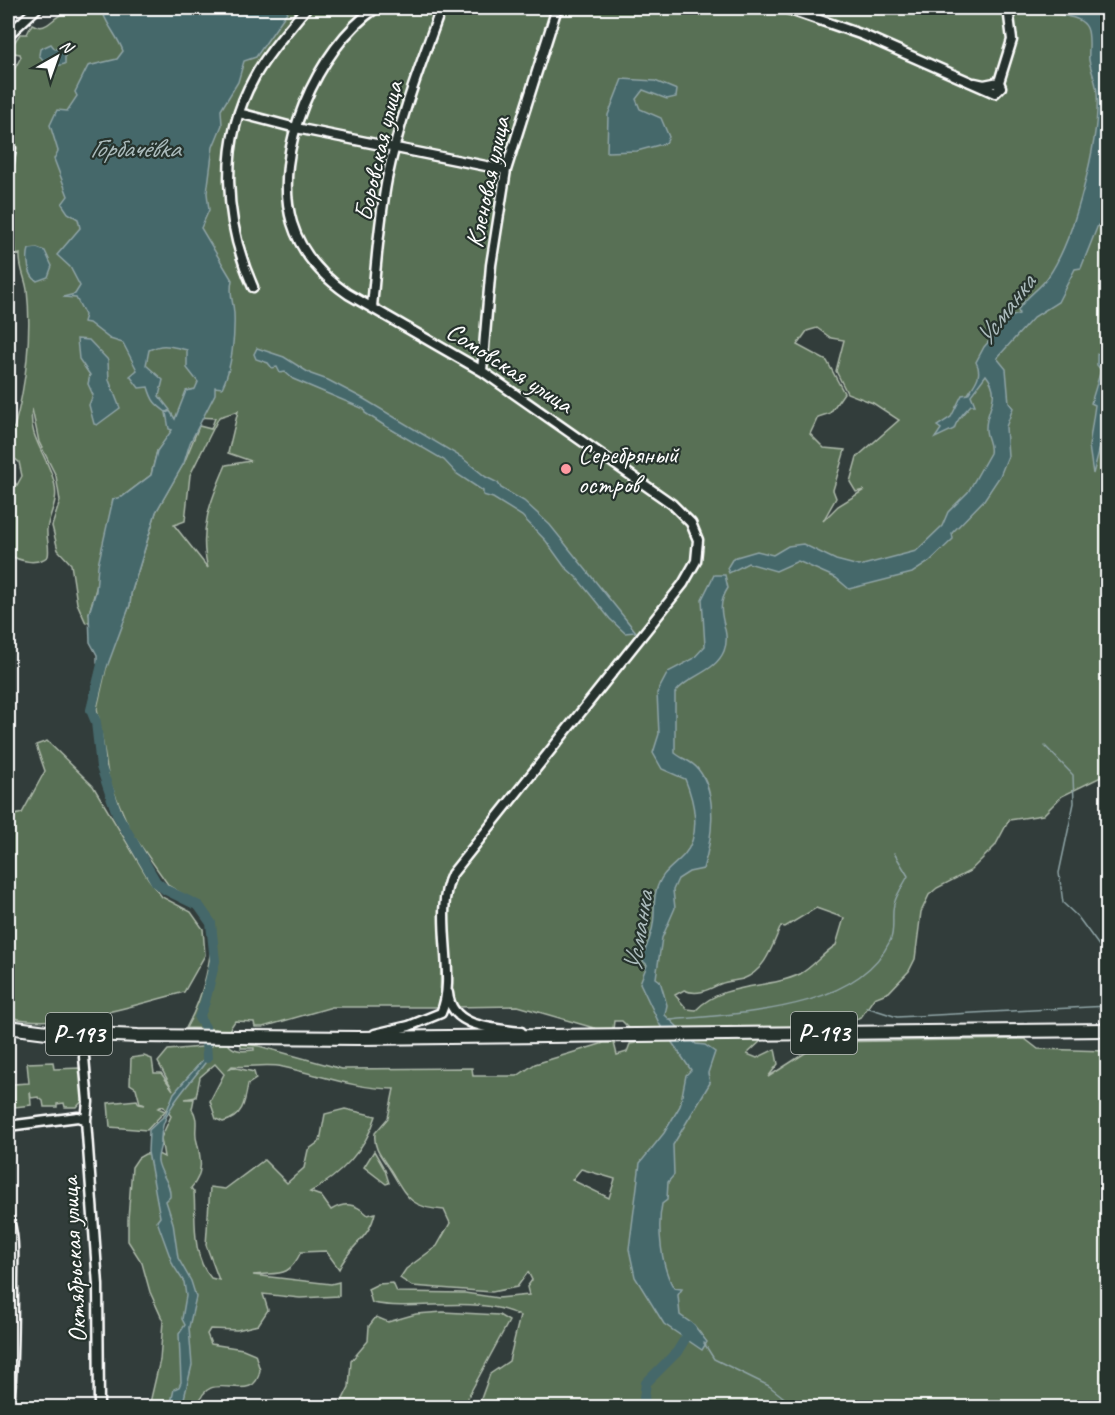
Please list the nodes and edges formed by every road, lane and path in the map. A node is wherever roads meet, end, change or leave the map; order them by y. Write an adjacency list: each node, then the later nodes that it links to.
1 (37, 8): 8 (street)
2 (306, 8): 9 (street)
3 (376, 8): 10 (street, Сомовская улица)
4 (441, 8): 12 (street, Боровская улица)
5 (556, 8): 14 (street, Кленовая улица)
6 (785, 8): 7 (street)
7 (1008, 8)
8 (8, 35)
9 (239, 113): 10 (street); 15 (street)
10 (296, 128): 12 (street); 16 (street, Сомовская улица)
11 (11, 148): 13 (street)
12 (394, 148): 14 (street); 16 (street, Боровская улица)
13 (8, 168)
14 (506, 170): 17 (street, Кленовая улица)
15 (253, 287)
16 (372, 307): 17 (street, Сомовская улица)
17 (482, 371): 18 (street, Сомовская улица)
18 (445, 963): 21 (street); 22 (street)
19 (8, 1027): 22 (highway, Р-193)
20 (1107, 1030): 21 (highway, Р-193)
21 (553, 1036): 22 (highway, Р-193)
22 (358, 1038)
23 (84, 1057): 24 (street, Октябрьская улица)
24 (86, 1116): 25 (street); 28 (street, Октябрьская улица)
25 (8, 1126)
26 (8, 1217): 27 (street)
27 (9, 1407)
28 (99, 1407)

